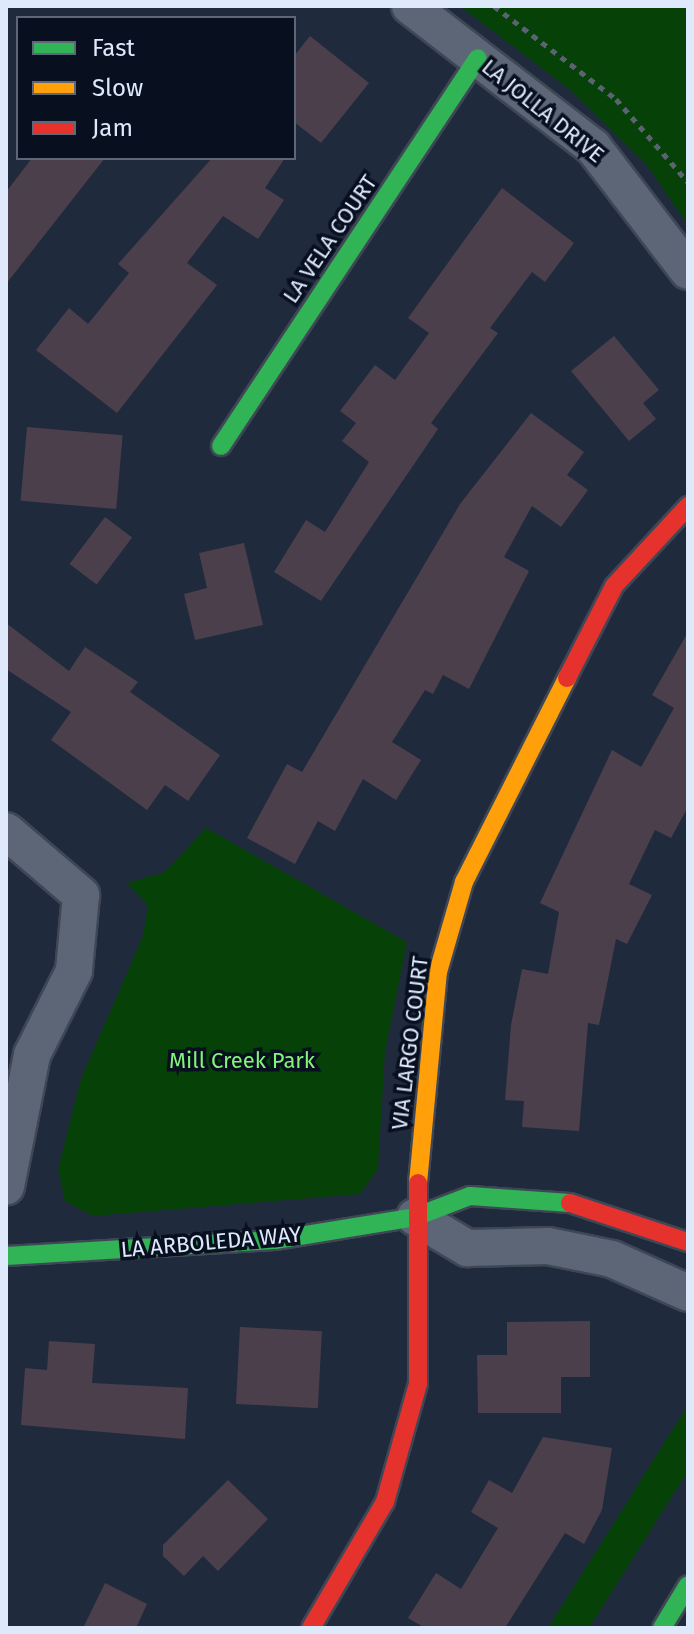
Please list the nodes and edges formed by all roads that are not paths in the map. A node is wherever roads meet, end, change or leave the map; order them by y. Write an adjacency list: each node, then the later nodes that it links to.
1 (410, 6): 2 (street, LA JOLLA DRIVE)
2 (478, 58): 3 (street, LA JOLLA DRIVE); 4 (street, LA VELA COURT)
3 (688, 271)
4 (221, 446)
5 (688, 506): 8 (street, VIA LARGO COURT)
6 (6, 831): 7 (street)
7 (6, 1186)
8 (415, 1217): 9 (street, LA ARBOLEDA WAY); 10 (street, LA ARBOLEDA WAY); 11 (street); 13 (street, VIA LARGO COURT)
9 (688, 1242)
10 (6, 1256)
11 (688, 1293)
12 (688, 1585): 14 (street)
13 (311, 1628)
14 (662, 1628)

